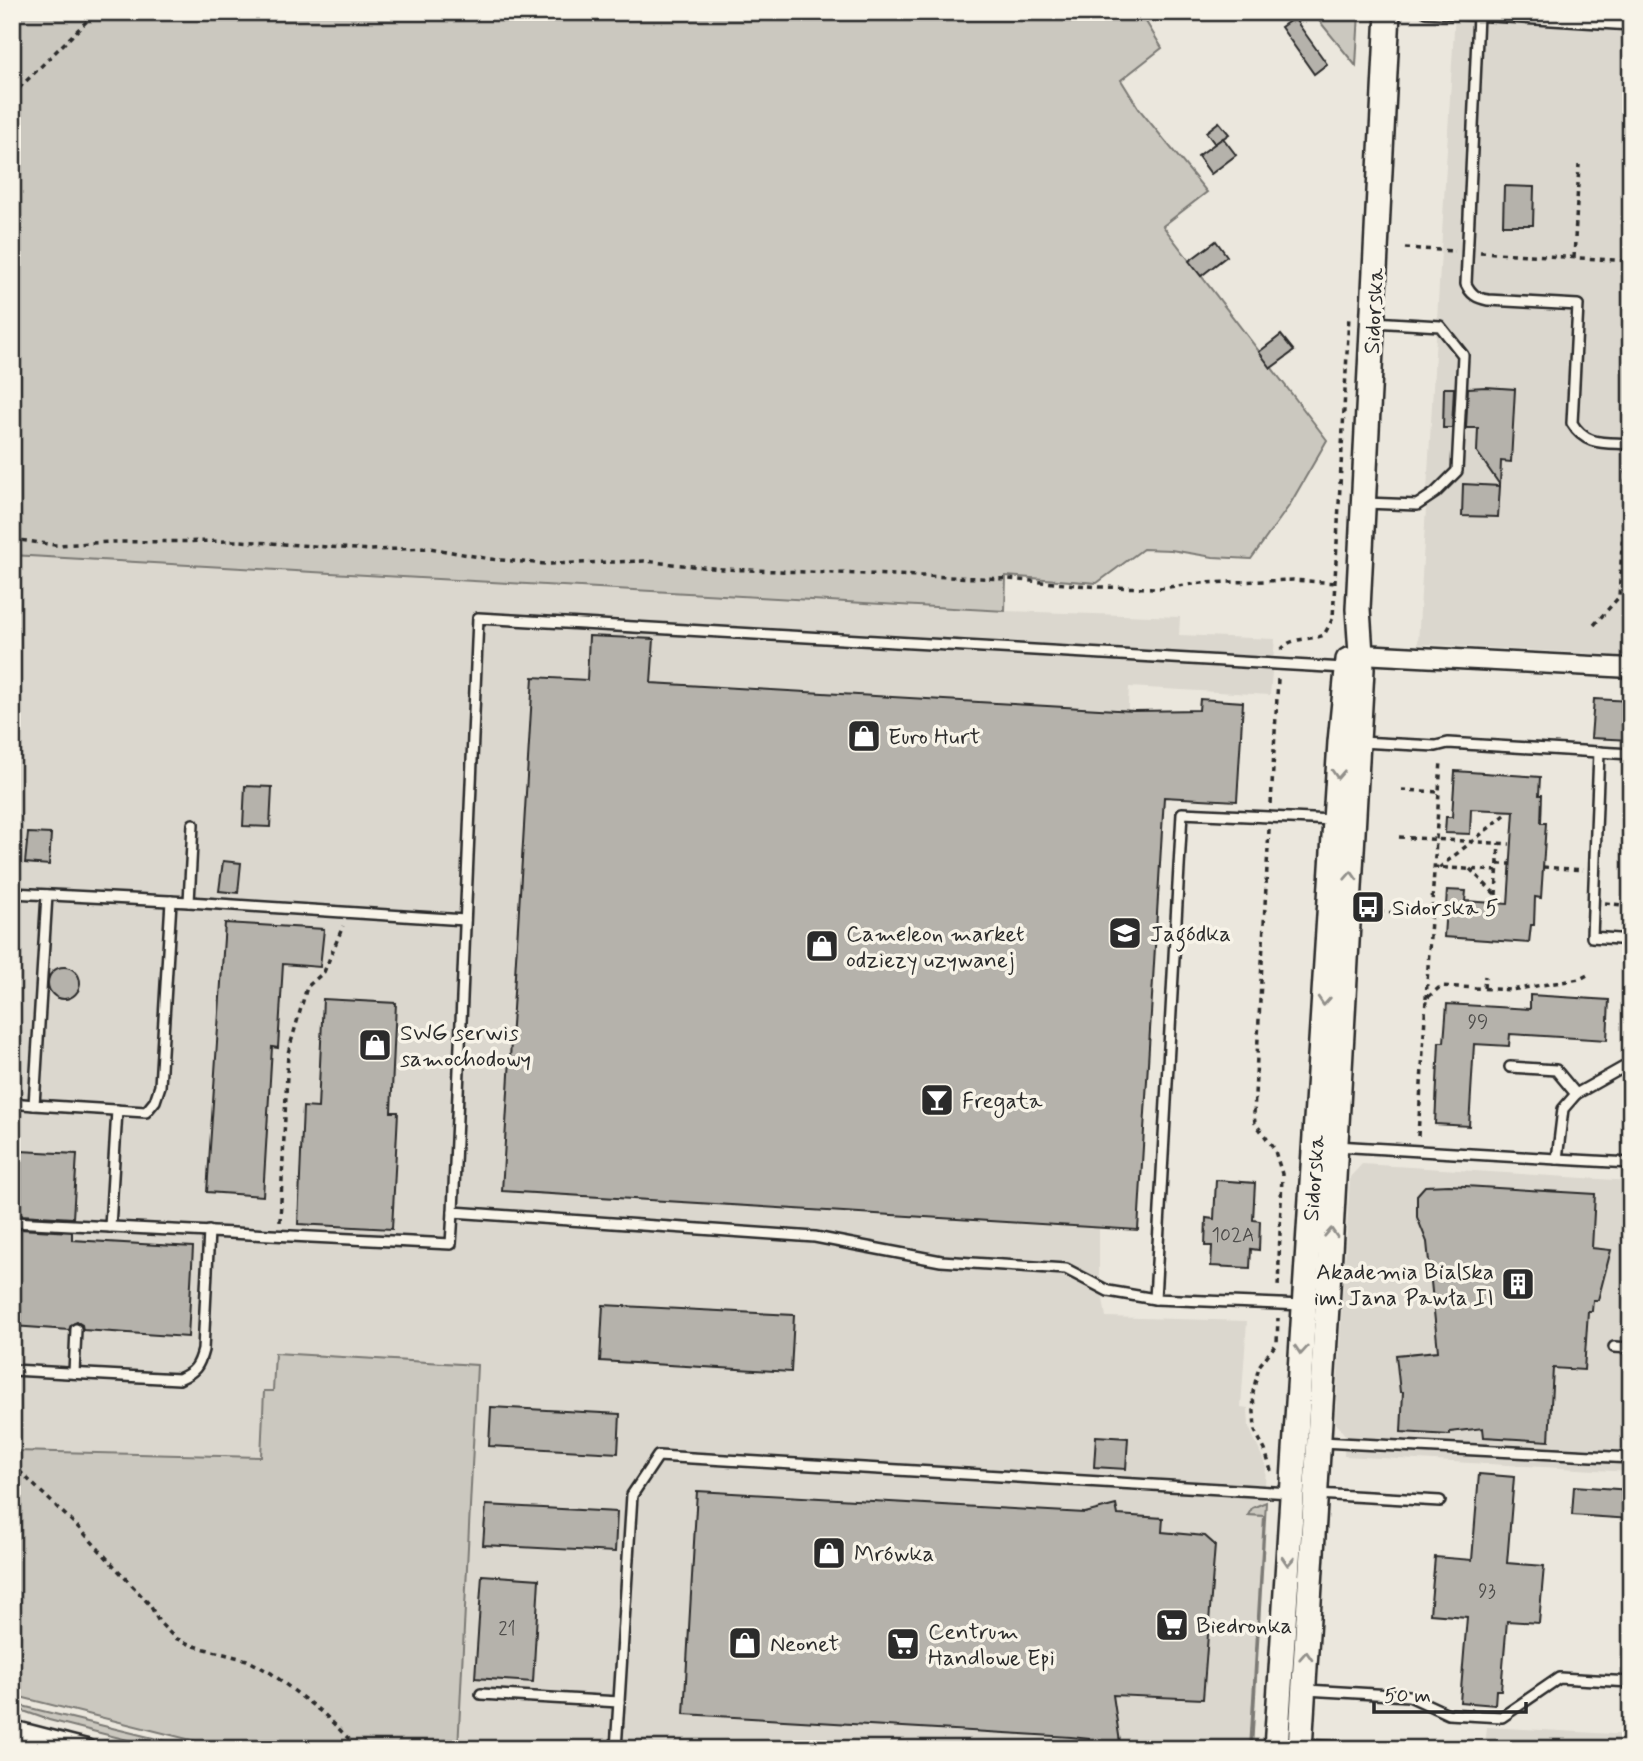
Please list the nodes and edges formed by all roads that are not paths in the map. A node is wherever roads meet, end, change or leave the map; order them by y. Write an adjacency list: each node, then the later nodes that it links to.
1 (1388, 12): 5 (street, Sidorska)
2 (1426, 12): 3 (lane)
3 (1478, 15): 4 (lane); 6 (lane)
4 (1631, 25)
5 (1372, 322): 7 (street, Sidorska); 7 (lane)
6 (1629, 444)
7 (1363, 503): 8 (street, Sidorska)
8 (1355, 661): 9 (street); 10 (street, Sidorska); 19 (lane)
9 (1631, 668)
10 (1349, 742): 11 (lane); 13 (street, Sidorska)
11 (1599, 752): 12 (lane); 20 (lane)
12 (1631, 754)
13 (1345, 821): 22 (street, Sidorska, one-way to 13); 24 (street, Sidorska, one-way to 24); 38 (lane)
14 (193, 824): 18 (lane)
15 (12, 893): 16 (lane)
16 (47, 895): 17 (lane); 27 (lane)
17 (172, 901): 18 (lane); 28 (lane)
18 (189, 902): 19 (lane)
19 (465, 920): 32 (lane)
20 (1631, 940)
21 (1628, 1065): 25 (lane)
22 (1341, 1066): 24 (street); 29 (street, Sidorska)
23 (1510, 1067): 25 (lane)
24 (1319, 1076): 29 (street, Sidorska)
25 (1576, 1094): 30 (lane)
26 (12, 1103): 27 (lane)
27 (34, 1105): 28 (lane)
28 (117, 1110): 35 (lane)
29 (1326, 1146): 30 (lane); 39 (street, Sidorska); 40 (street, Sidorska, one-way to 29)
30 (1557, 1159): 31 (lane)
31 (1631, 1163)
32 (453, 1212): 36 (lane); 38 (lane)
33 (12, 1222): 34 (lane)
34 (82, 1225): 35 (lane); 37 (lane)
35 (110, 1227): 36 (lane)
36 (209, 1231): 45 (lane)
37 (82, 1237)
38 (1154, 1299): 39 (lane)
39 (1304, 1305): 40 (street); 46 (street, Sidorska, one-way to 46)
40 (1328, 1306): 47 (street, Sidorska)
41 (76, 1329): 45 (lane)
42 (1614, 1347): 43 (lane)
43 (1631, 1348)
44 (12, 1370): 45 (lane)
45 (74, 1373)
46 (1295, 1440): 47 (street); 49 (street, Sidorska)
47 (1319, 1441): 48 (lane); 50 (street, Sidorska)
48 (1631, 1458)
49 (1283, 1487): 50 (street); 53 (street, Sidorska, one-way to 53); 56 (lane)
50 (1316, 1494): 51 (lane); 54 (street, Sidorska, one-way to 50)
51 (1440, 1501)
52 (1631, 1682): 54 (lane)
53 (1280, 1688): 54 (street); 58 (street, Sidorska)
54 (1304, 1689): 59 (street, Sidorska)
55 (481, 1694): 56 (lane)
56 (619, 1702): 61 (lane)
57 (12, 1730): 60 (street)
58 (1276, 1746): 59 (street)
59 (1300, 1747): 62 (lane)
60 (86, 1749)
61 (616, 1749)
62 (1384, 1749)

